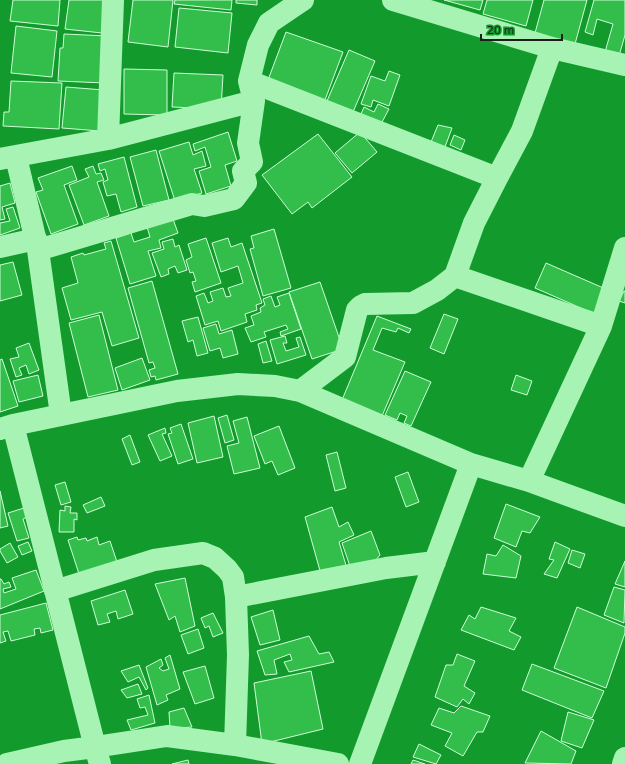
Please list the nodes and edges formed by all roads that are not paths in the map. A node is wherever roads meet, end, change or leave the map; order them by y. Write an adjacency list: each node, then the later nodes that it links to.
1 (113, 0): 7 (street)
2 (303, 0): 6 (street)
3 (394, 0): 4 (street)
4 (552, 48): 5 (street); 9 (street)
5 (625, 65)
6 (251, 91): 7 (street); 9 (street); 10 (street)
7 (108, 139): 8 (street)
8 (8, 158): 10 (street)
9 (497, 178): 13 (street)
10 (37, 244): 11 (street); 16 (street)
11 (0, 248)
12 (625, 248): 14 (street)
13 (455, 276): 14 (street); 15 (street)
14 (601, 326): 19 (street)
15 (300, 391): 16 (street); 18 (street)
16 (61, 415): 17 (street)
17 (6, 427): 22 (street)
18 (471, 464): 19 (street); 21 (street)
19 (529, 481): 20 (street)
20 (625, 516)
21 (435, 562): 23 (street); 29 (street)
22 (55, 591): 23 (street); 25 (street)
23 (236, 597): 24 (street)
24 (235, 745): 25 (street); 28 (street)
25 (98, 756): 27 (street)
26 (625, 758): 30 (street)
27 (6, 764)
28 (338, 764)
29 (360, 764)
30 (623, 764)

